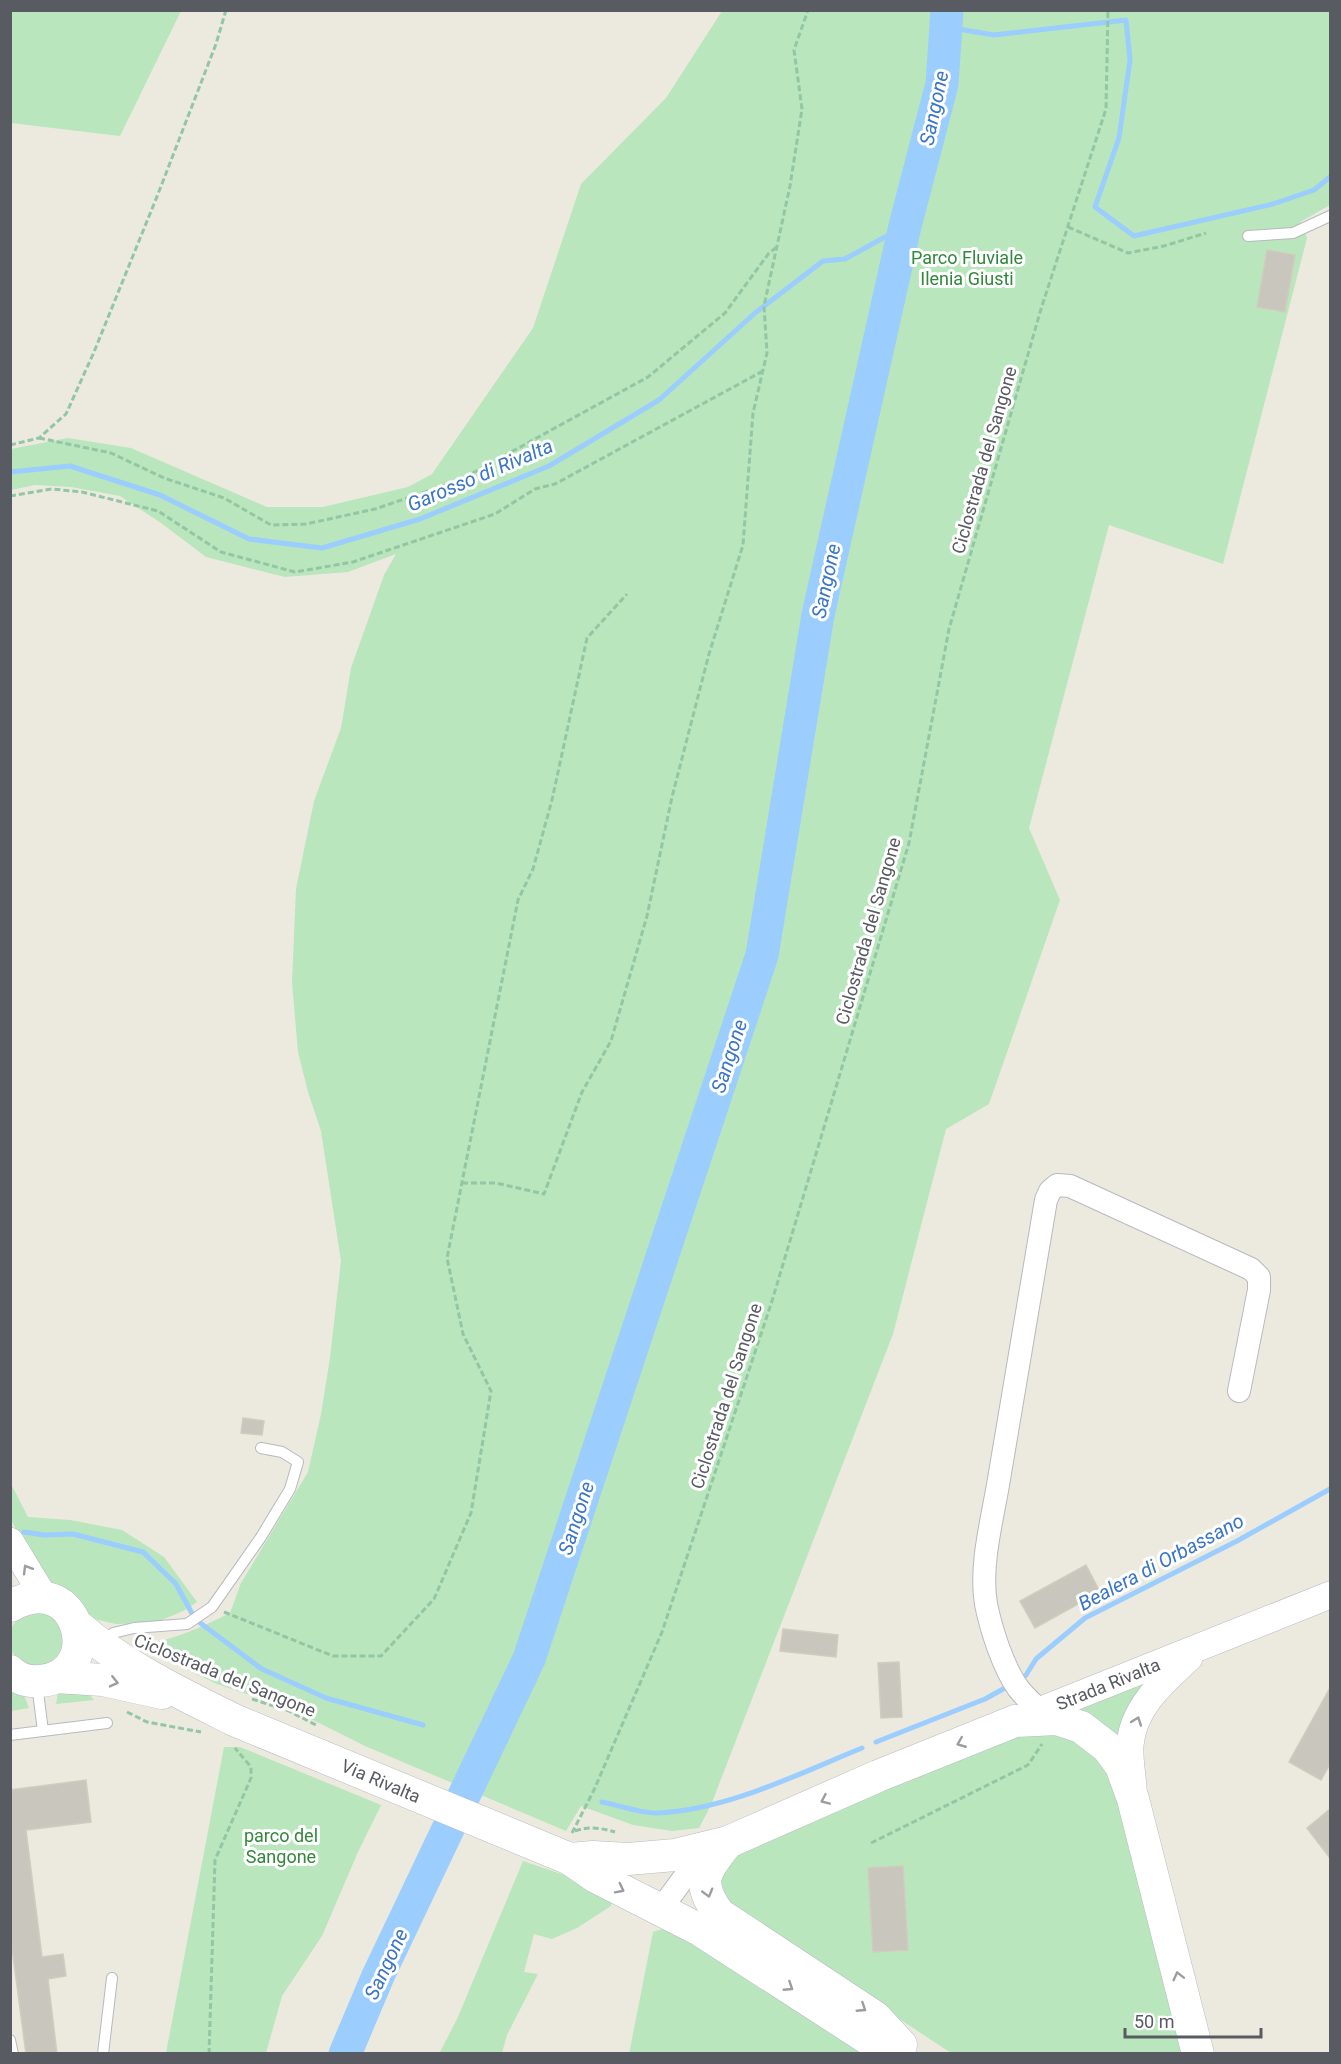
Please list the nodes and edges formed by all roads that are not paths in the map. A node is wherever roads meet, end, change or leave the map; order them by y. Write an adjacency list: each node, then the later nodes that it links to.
1 (1330, 216): 2 (lane)
2 (1248, 237)
3 (1239, 1391): 14 (street)
4 (261, 1448): 11 (lane)
5 (10, 1541): 7 (street, one-way to 5)
6 (1330, 1595): 10 (street, Strada Rivalta)
7 (44, 1597): 8 (main road); 9 (main road, Via Rivalta)
8 (10, 1606)
9 (78, 1626): 11 (main road, Via Rivalta); 12 (main road)
10 (1201, 1647): 14 (street, Strada Rivalta); 18 (street, Strada Rivalta, one-way to 10)
11 (105, 1648): 13 (main road, Via Rivalta)
12 (26, 1677): 13 (main road, Via Rivalta, one-way to 13); 16 (lane)
13 (194, 1700): 20 (main road, Via Rivalta)
14 (1037, 1717): 18 (main road); 19 (main road, one-way to 19)
15 (107, 1724): 16 (lane)
16 (43, 1731): 17 (lane)
17 (10, 1735)
18 (1133, 1799): 28 (main road, one-way to 18)
19 (728, 1842): 20 (main road); 21 (street); 27 (main road, one-way to 27)
20 (564, 1849): 21 (main road, one-way to 21)
21 (661, 1909): 26 (main road, one-way to 26)
22 (112, 1978): 25 (lane)
23 (10, 2040): 24 (lane)
24 (13, 2054)
25 (103, 2054)
26 (892, 2054)
27 (909, 2054)
28 (1198, 2054)

